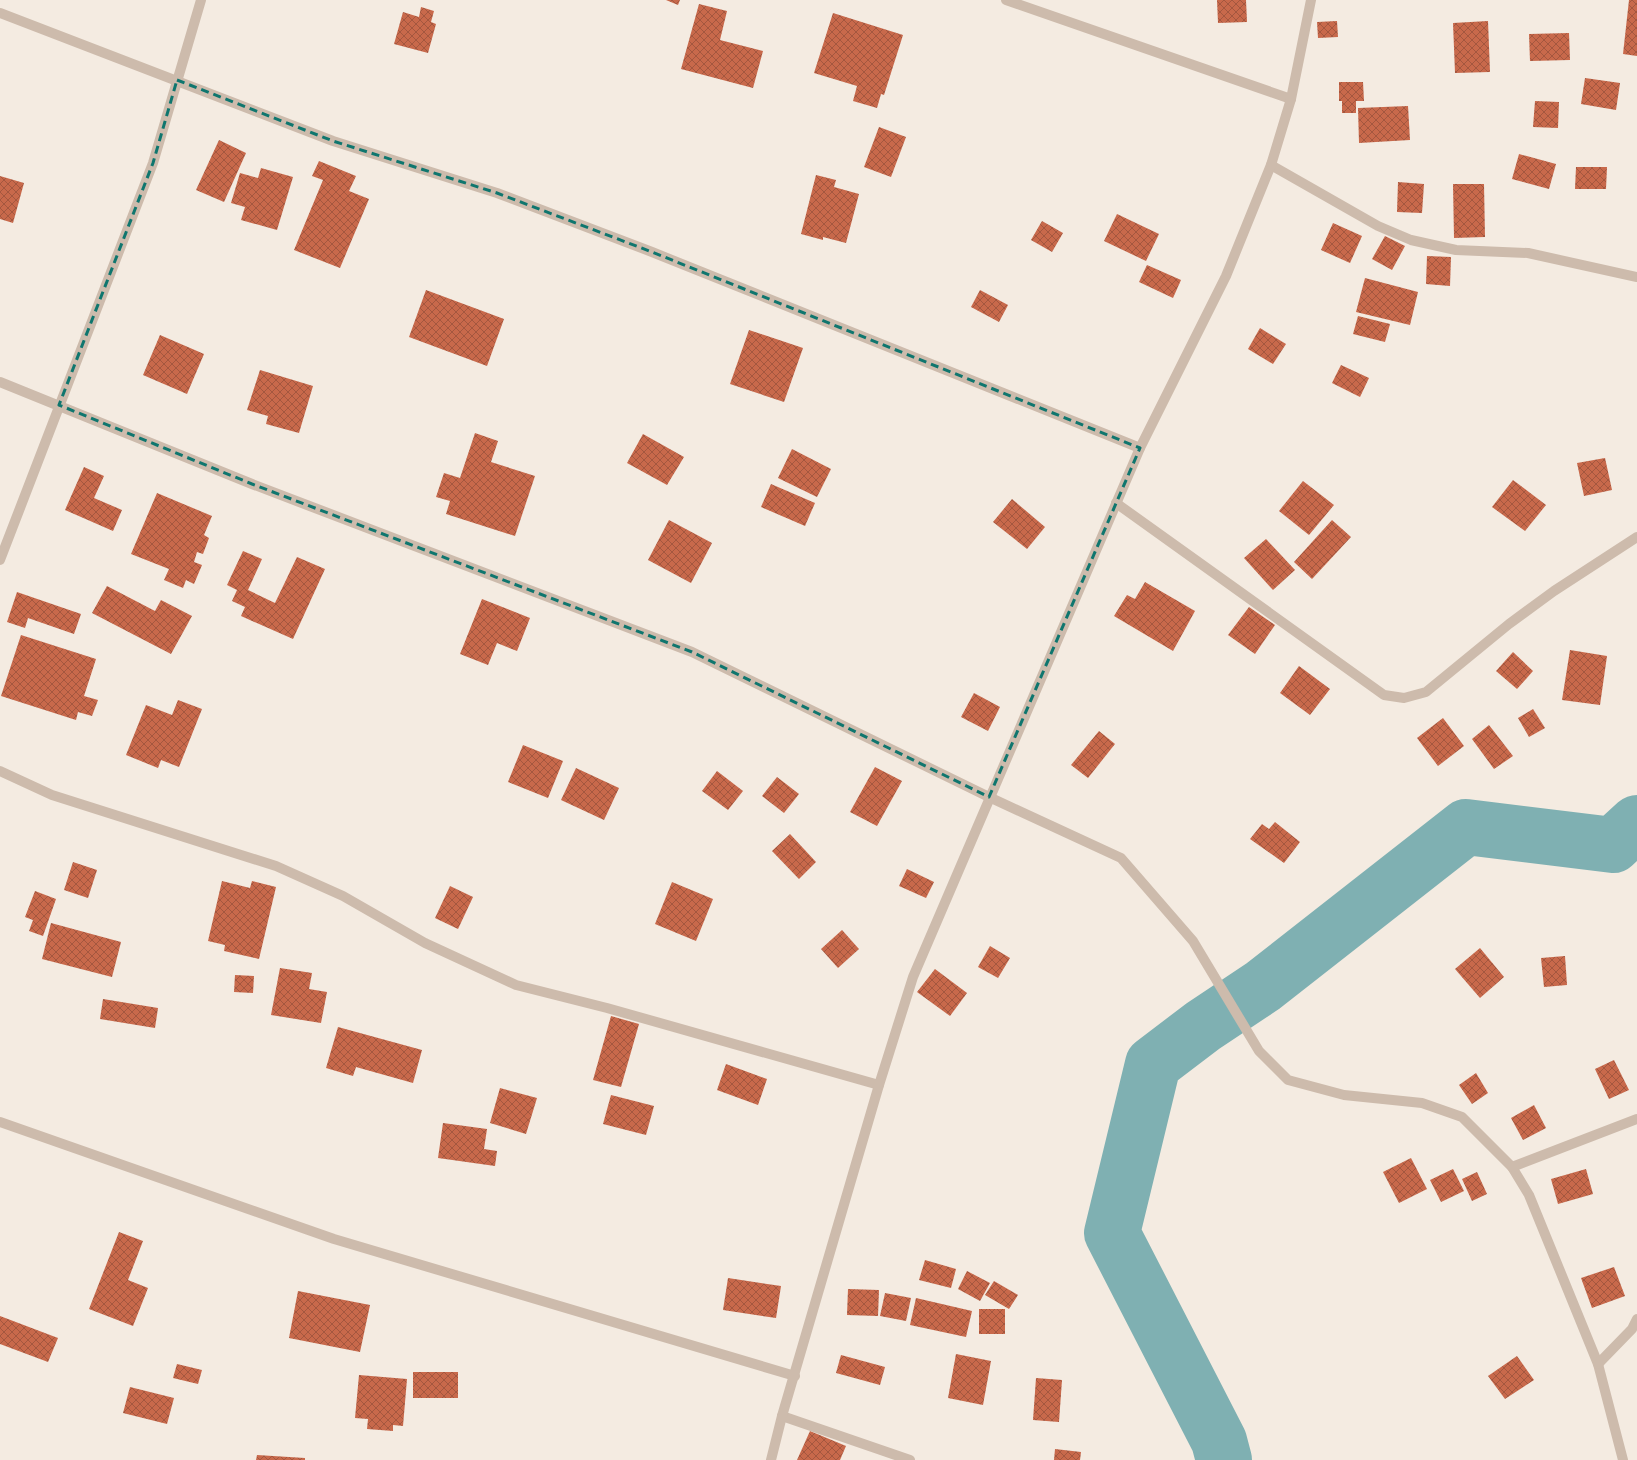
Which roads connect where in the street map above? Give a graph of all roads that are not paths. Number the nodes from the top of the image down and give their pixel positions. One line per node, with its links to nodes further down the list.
1 (201, 0): 5 (street)
2 (1006, 0): 6 (street)
3 (1311, 0): 6 (street)
4 (0, 13): 5 (street)
5 (177, 80): 10 (street); 11 (street)
6 (1291, 99): 7 (street)
7 (1271, 165): 8 (street); 11 (street)
8 (1637, 277)
9 (0, 382): 10 (street)
10 (59, 405): 14 (street); 16 (street)
11 (1140, 448): 12 (street)
12 (1116, 503): 13 (street); 16 (street)
13 (1637, 537)
14 (0, 560)
15 (0, 771): 17 (street)
16 (989, 797): 17 (street); 20 (street)
17 (879, 1085): 23 (street)
18 (1637, 1119): 20 (street)
19 (0, 1122): 23 (street)
20 (1512, 1167): 22 (street)
21 (1637, 1319): 22 (street)
22 (1598, 1364): 27 (street)
23 (795, 1376): 24 (street)
24 (782, 1416): 25 (street); 26 (street)
25 (771, 1460)
26 (910, 1460)
27 (1623, 1460)

